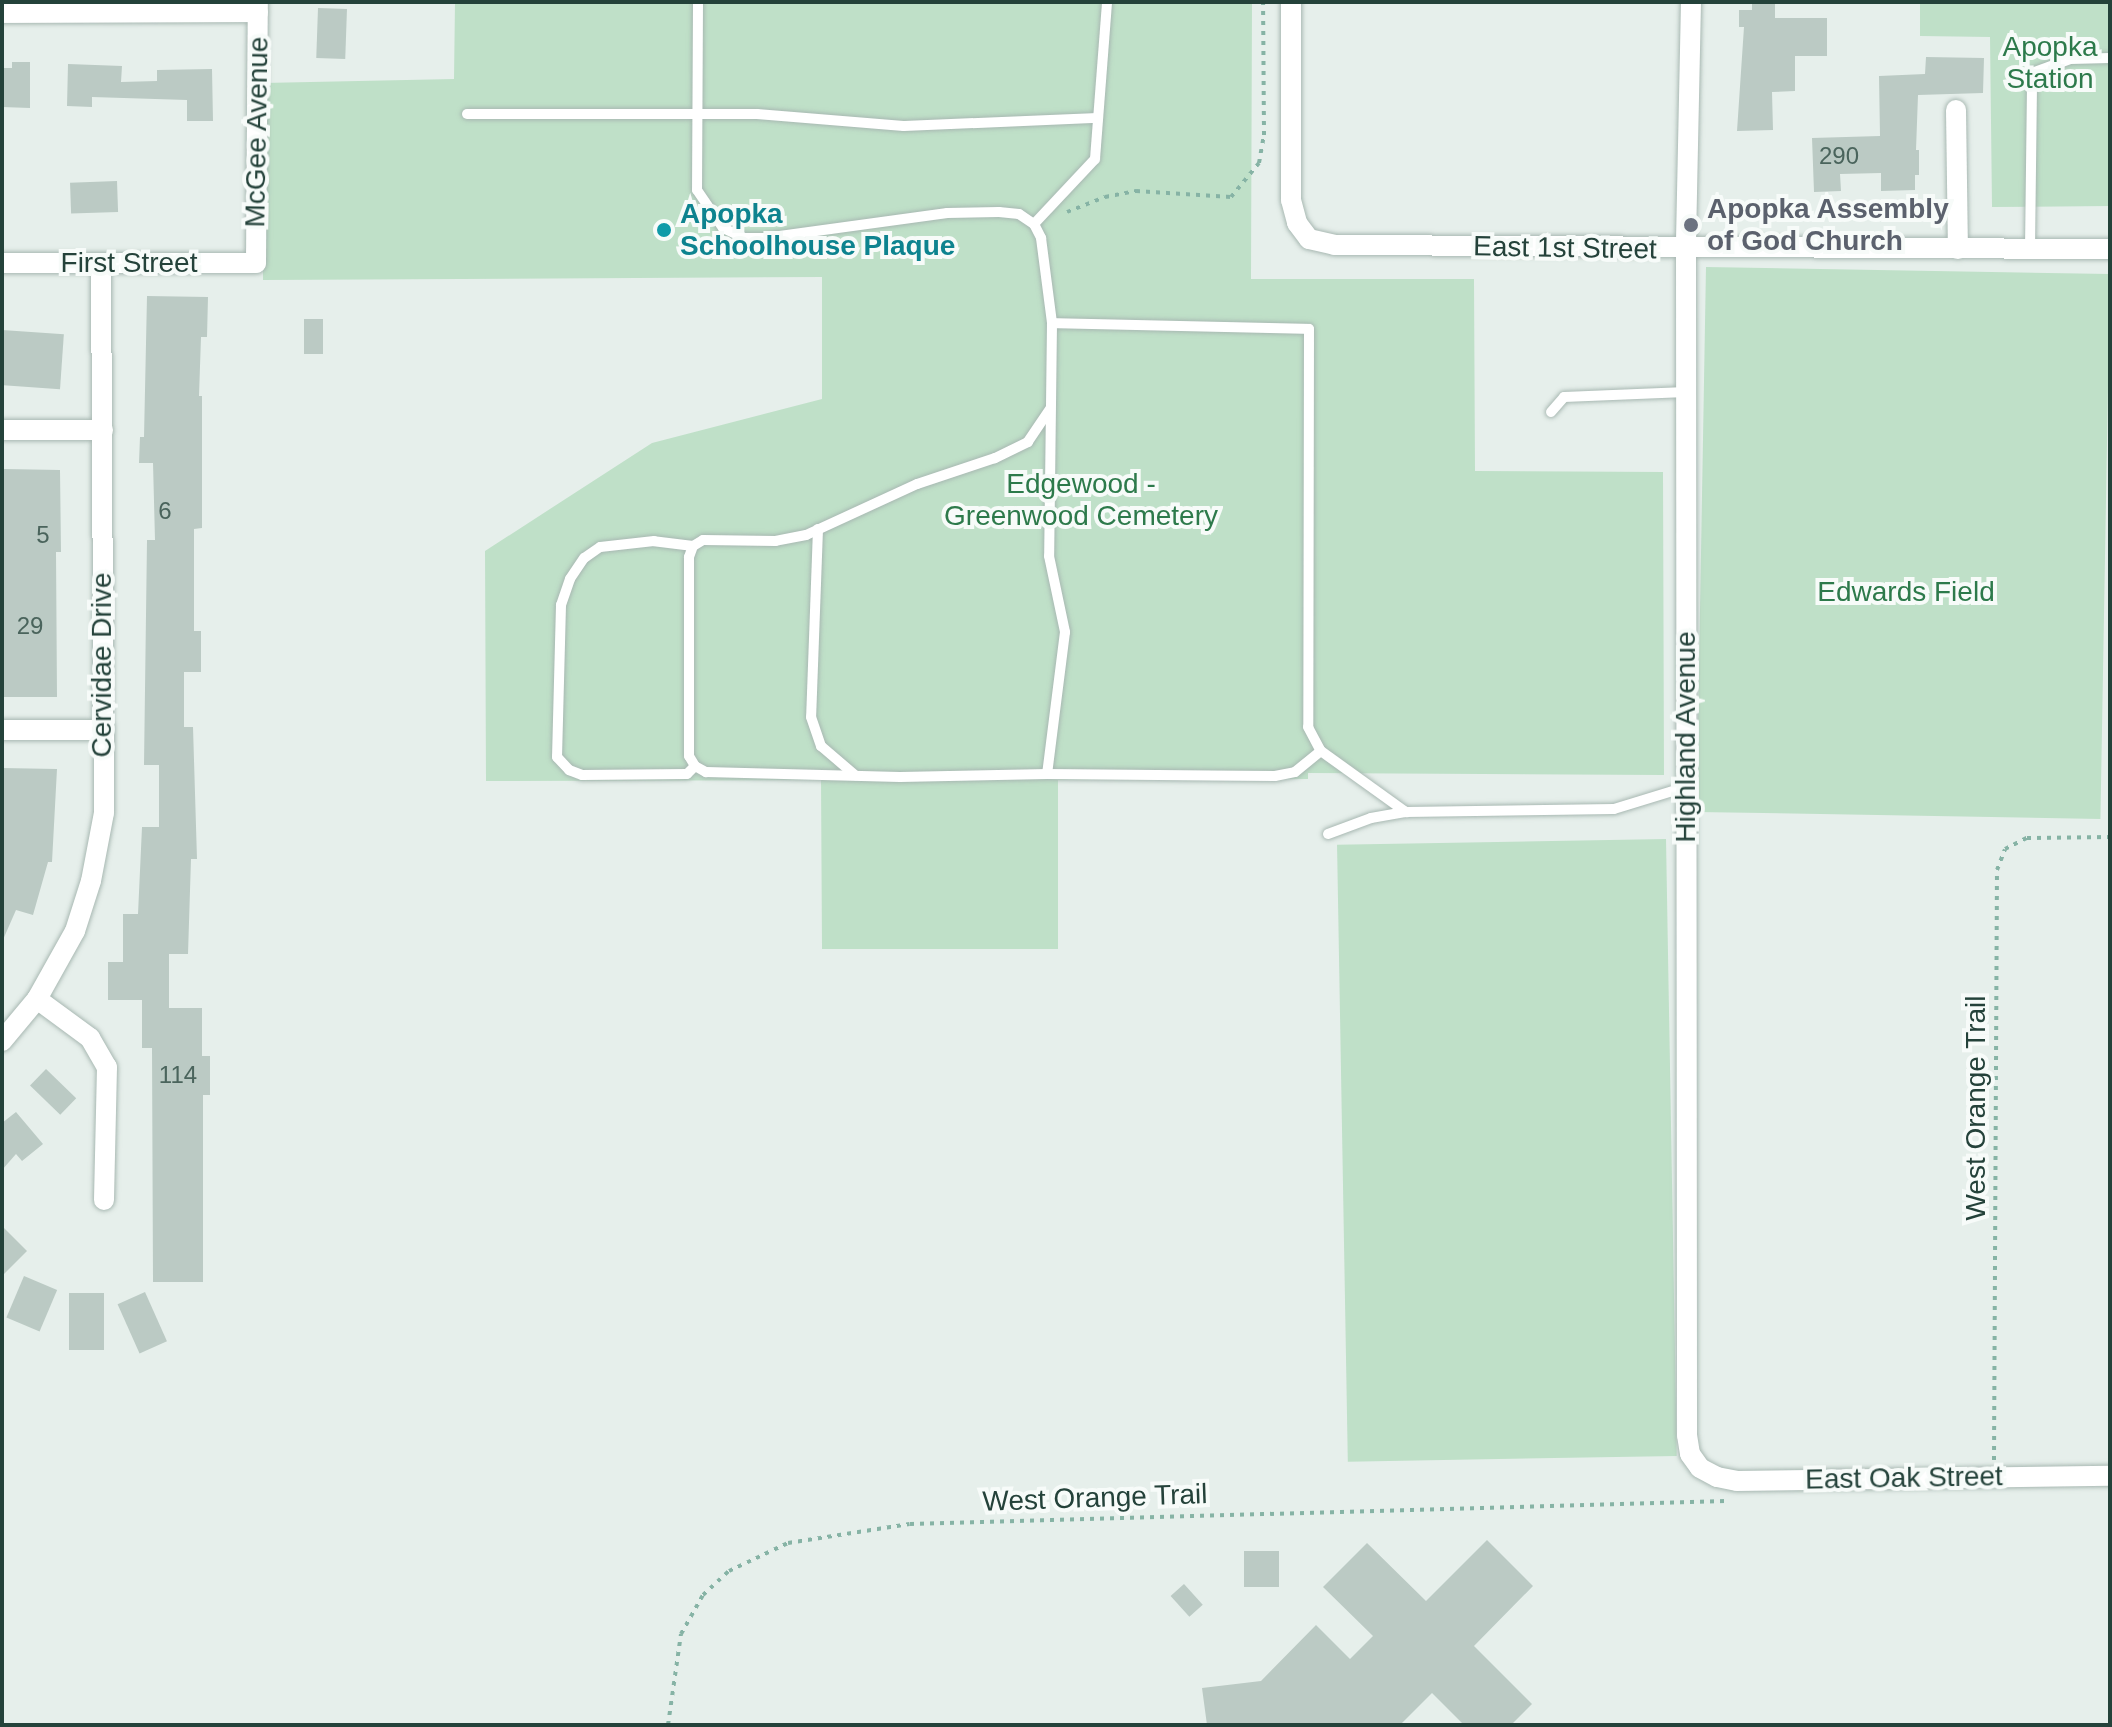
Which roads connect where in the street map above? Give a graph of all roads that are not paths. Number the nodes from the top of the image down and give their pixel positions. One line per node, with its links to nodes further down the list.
1 (698, 2): 10 (lane)
2 (1107, 2): 11 (lane)
3 (1291, 2): 13 (street, East 1st Street)
4 (1691, 2): 13 (street, Highland Avenue)
5 (258, 7): 6 (street); 19 (street, McGee Avenue)
6 (2, 13)
7 (2110, 58): 15 (lane)
8 (1956, 110): 14 (street)
9 (467, 114): 10 (lane)
10 (697, 114): 11 (lane); 12 (lane)
11 (1098, 118): 12 (lane)
12 (1034, 224): 20 (lane)
13 (1686, 249): 14 (street, East 1st Street); 21 (street, Highland Avenue)
14 (1958, 249): 15 (street, East 1st Street)
15 (2030, 249): 16 (street, East 1st Street)
16 (2110, 249)
17 (2, 263): 18 (street, First Street)
18 (101, 263): 19 (street, First Street); 25 (street, Cervidae Drive)
19 (256, 263)
20 (1052, 323): 22 (lane); 30 (lane)
21 (1686, 392): 23 (lane); 34 (street, Highland Avenue)
22 (1050, 409): 26 (lane); 32 (lane)
23 (1551, 412)
24 (2, 430): 25 (street)
25 (103, 430): 29 (street, Cervidae Drive)
26 (818, 529): 27 (lane); 33 (lane)
27 (693, 546): 31 (lane); 31 (lane)
28 (2, 730): 29 (street)
29 (101, 730): 37 (street, Cervidae Drive)
30 (1321, 751): 32 (lane); 35 (lane)
31 (695, 766): 33 (lane)
32 (1047, 774): 33 (lane)
33 (857, 776)
34 (1686, 787): 35 (lane); 40 (street, Highland Avenue)
35 (1406, 812): 36 (lane)
36 (1328, 834)
37 (37, 999): 38 (street, Cervidae Drive); 39 (street)
38 (2, 1041)
39 (104, 1200)
40 (1700, 1468): 41 (street, East Oak Street)
41 (2110, 1476)

